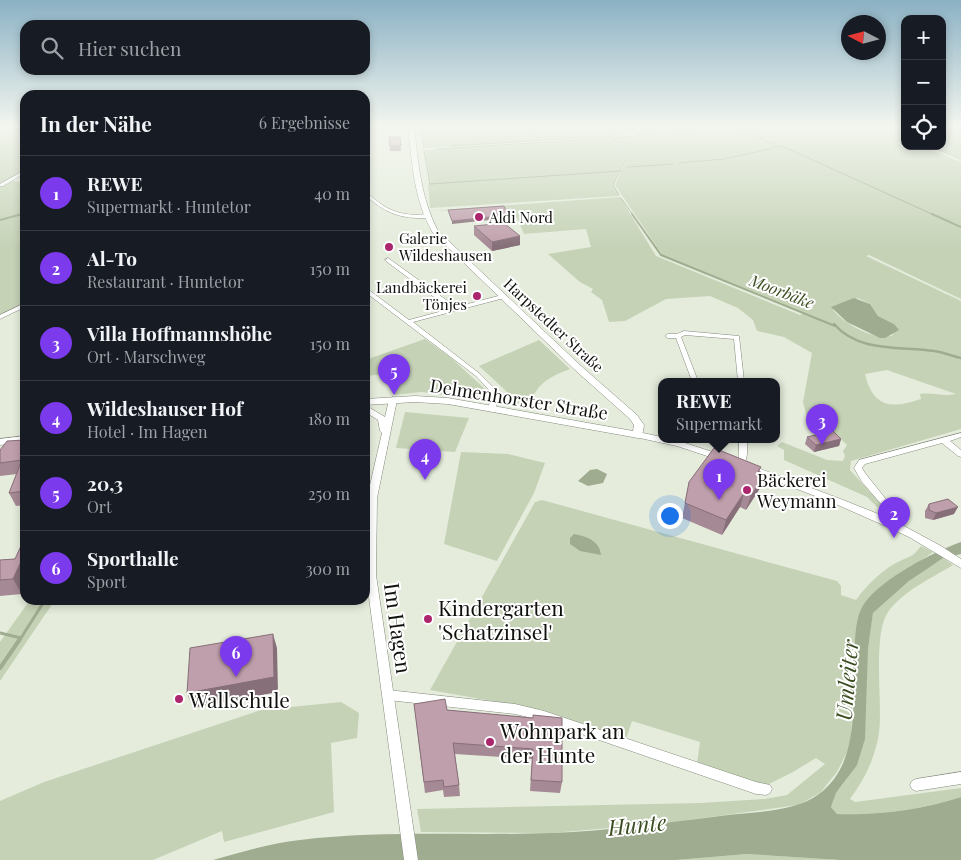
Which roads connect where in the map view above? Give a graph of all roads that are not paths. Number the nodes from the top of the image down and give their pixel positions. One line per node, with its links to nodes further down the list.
1 (417, 166): 5 (main road, Harpstedter Straße)
2 (20, 174): 3 (street)
3 (1, 185)
4 (370, 197): 5 (street)
5 (427, 216): 8 (main road, Harpstedter Straße)
6 (388, 260): 10 (street)
7 (370, 293): 12 (street)
8 (502, 297): 10 (street); 22 (main road, Harpstedter Straße)
9 (20, 307): 11 (street)
10 (454, 309): 12 (street)
11 (0, 317)
12 (407, 322): 19 (street)
13 (668, 336): 14 (street)
14 (678, 336): 15 (street); 16 (street)
15 (694, 378)
16 (741, 378)
17 (393, 400): 18 (main road, Delmenhorster Straße); 19 (main road, Delmenhorster Straße); 21 (street, Im Hagen)
18 (370, 402)
19 (493, 408): 22 (main road, Delmenhorster Straße)
20 (370, 411): 21 (street)
21 (385, 433): 35 (street, Im Hagen)
22 (638, 435): 25 (street)
23 (961, 435): 26 (street)
24 (20, 440): 27 (main road)
25 (658, 440)
26 (944, 440): 31 (street); 33 (street)
27 (5, 441): 30 (street)
28 (670, 443): 32 (street)
29 (743, 443): 32 (street)
30 (0, 453)
31 (961, 454)
32 (740, 465): 33 (street)
33 (891, 524): 34 (street)
34 (960, 563)
35 (388, 695): 38 (street); 39 (street, Im Hagen)
36 (961, 778): 37 (street)
37 (916, 785)
38 (766, 789)
39 (411, 860)

